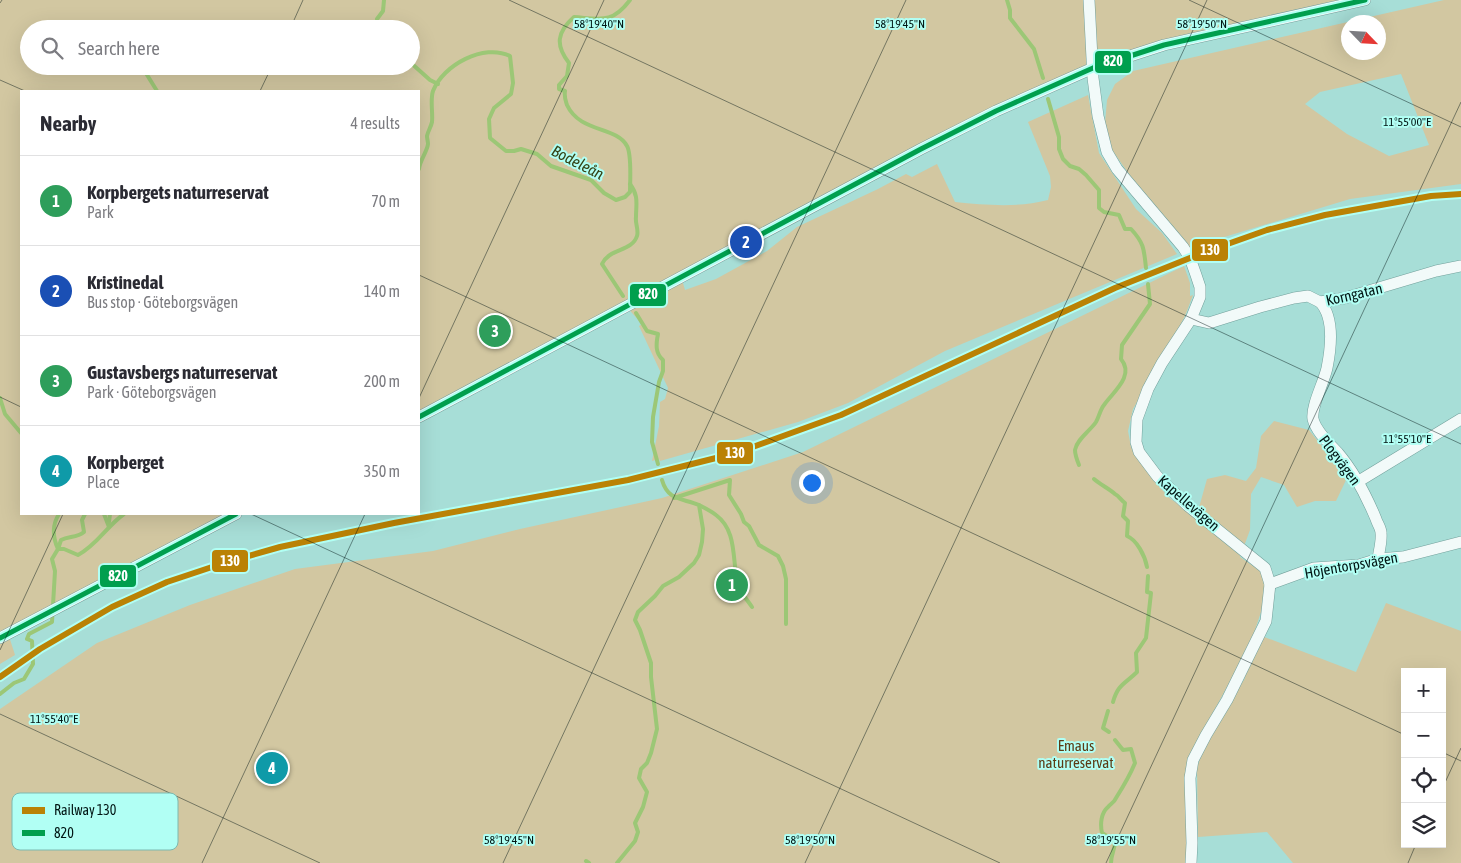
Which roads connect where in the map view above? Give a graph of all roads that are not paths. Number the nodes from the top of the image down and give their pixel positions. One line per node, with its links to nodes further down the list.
1 (1089, 0): 3 (street, Kapellevägen)
2 (1365, 0): 3 (street)
3 (1093, 68): 6 (street, Kapellevägen); 7 (street)
4 (1461, 266): 5 (street, Korngatan)
5 (1320, 302): 6 (street, Korngatan); 9 (street, Plogvägen)
6 (1190, 319): 13 (street, Kapellevägen)
7 (420, 416)
8 (1461, 419): 9 (street)
9 (1359, 481): 12 (street, Plogvägen)
10 (234, 515): 14 (street)
11 (1461, 542): 12 (street, Höjentorpsvägen)
12 (1378, 559): 13 (street, Höjentorpsvägen)
13 (1270, 584): 15 (street)
14 (0, 638)
15 (1191, 863)

